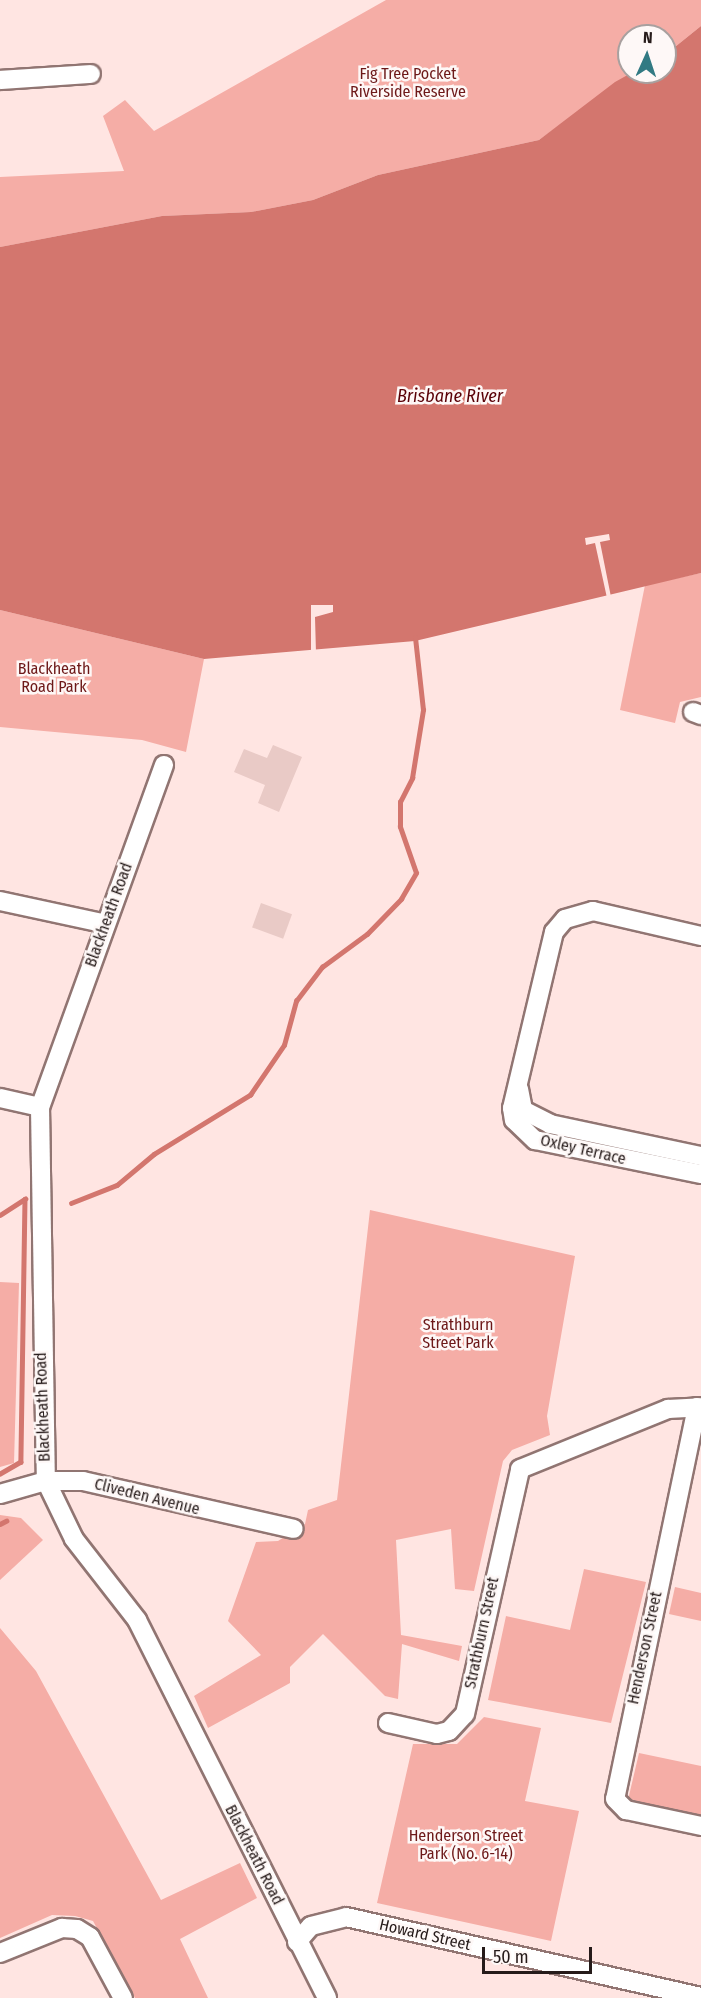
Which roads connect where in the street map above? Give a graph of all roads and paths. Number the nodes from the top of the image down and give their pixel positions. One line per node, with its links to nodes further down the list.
1 (91, 74): 2 (street)
2 (0, 81)
3 (164, 765): 5 (street, Blackheath Road)
4 (0, 900): 5 (street)
5 (106, 924): 8 (street, Blackheath Road)
6 (701, 936): 10 (street, Oxley Terrace)
7 (0, 1098): 8 (street)
8 (40, 1107): 13 (street, Blackheath Road)
9 (701, 1156): 10 (street, Oxley Terrace)
10 (659, 1159): 11 (street, Oxley Terrace)
11 (701, 1174)
12 (699, 1407): 16 (street, Strathburn Street); 17 (street, Henderson Street)
13 (46, 1481): 14 (street, Cliveden Avenue); 15 (street, Cliveden Avenue); 18 (street, Blackheath Road)
14 (0, 1494)
15 (294, 1529)
16 (388, 1723)
17 (701, 1827)
18 (297, 1942): 20 (street, Howard Street); 22 (street, Blackheath Road)
19 (0, 1953): 21 (street)
20 (701, 1997)
21 (123, 1998)
22 (327, 1998)

